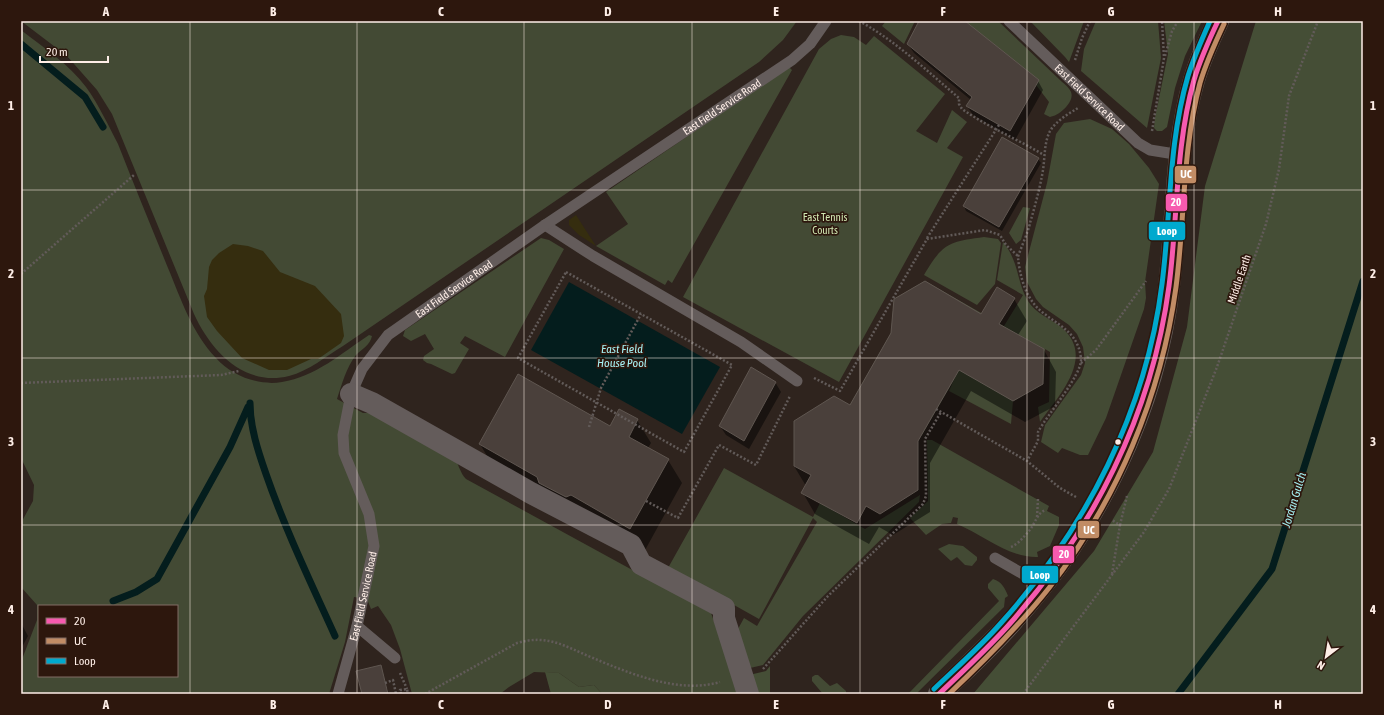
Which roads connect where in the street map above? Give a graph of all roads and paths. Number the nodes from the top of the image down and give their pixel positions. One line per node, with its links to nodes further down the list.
1 (826, 21): 18 (lane, East Field Service Road)
2 (859, 21): 13 (path)
3 (1009, 21): 10 (lane, East Field Service Road)
4 (1090, 21): 10 (path)
5 (1162, 21): 9 (path)
6 (1178, 21): 9 (path)
7 (1218, 21): 16 (main road)
8 (1318, 21): 41 (path, Middle Earth)
9 (1164, 58): 14 (path)
10 (1071, 80): 11 (lane, East Field Service Road)
11 (1092, 100): 15 (path); 16 (lane, East Field Service Road)
12 (999, 125): 13 (path)
13 (996, 130): 15 (path); 19 (path)
14 (1152, 132)
15 (1044, 155): 20 (path)
16 (1181, 155): 42 (main road)
17 (134, 175): 21 (path)
18 (545, 225): 26 (lane); 28 (lane, East Field Service Road)
19 (927, 239): 20 (path); 26 (path)
20 (1018, 256): 24 (path)
21 (21, 274)
22 (1148, 279): 24 (path)
23 (641, 314): 29 (path); 29 (path); 29 (path)
24 (1080, 363): 33 (path)
25 (239, 371): 27 (path)
26 (797, 381): 36 (path)
27 (21, 383)
28 (351, 394): 43 (lane, East Field Service Road); 53 (street)
29 (597, 404): 32 (path)
30 (936, 409): 31 (path)
31 (941, 412): 33 (path); 45 (path)
32 (589, 427)
33 (1026, 461): 34 (path)
34 (1079, 498)
35 (1038, 500): 39 (path)
36 (646, 501)
37 (1046, 510): 39 (path)
38 (1110, 518): 41 (path)
39 (1036, 520): 40 (path)
40 (995, 558): 42 (lane)
41 (1111, 576): 55 (path, Middle Earth)
42 (1041, 587): 54 (main road)
43 (357, 626): 44 (lane); 48 (lane, East Field Service Road)
44 (395, 658)
45 (765, 668)
46 (726, 680): 52 (path)
47 (385, 683): 49 (path)
48 (338, 694)
49 (396, 694)
50 (401, 694): 51 (path)
51 (408, 694)
52 (425, 694)
53 (748, 694)
54 (939, 694)
55 (1023, 694)

